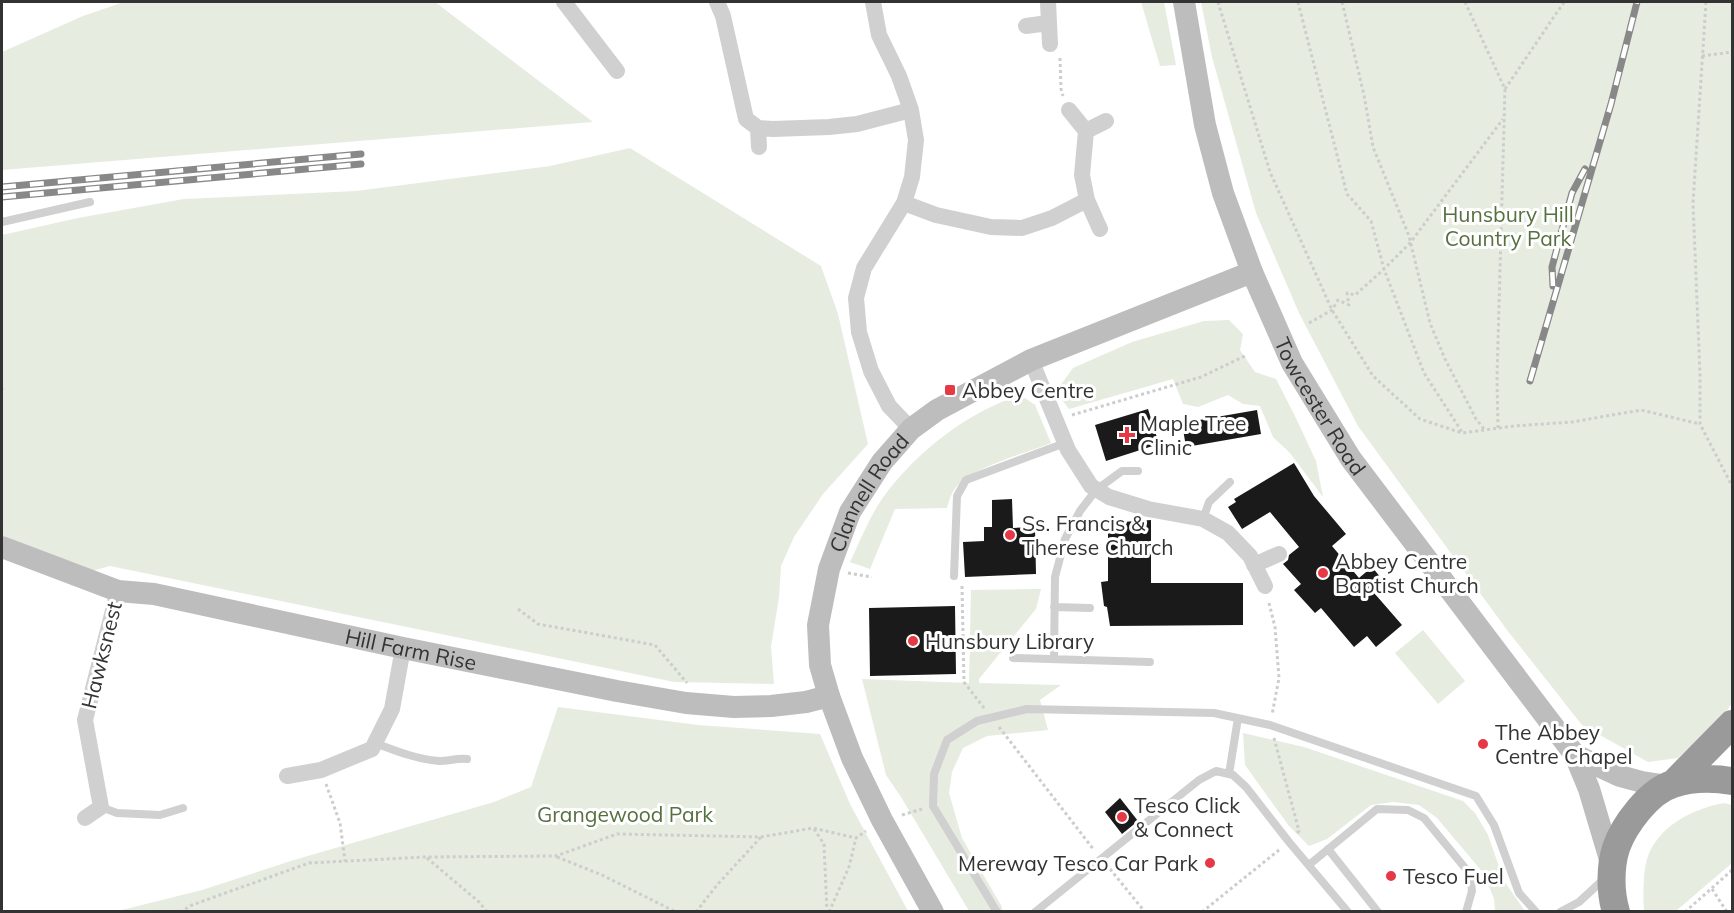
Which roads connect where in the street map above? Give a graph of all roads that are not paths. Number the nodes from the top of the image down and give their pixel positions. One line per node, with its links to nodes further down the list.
1 (564, 2): 9 (street)
2 (717, 2): 13 (street)
3 (873, 2): 10 (street)
4 (1048, 2): 6 (street)
5 (1184, 2): 21 (street, Towcester Road)
6 (1048, 23): 7 (street); 8 (street)
7 (1026, 26)
8 (1050, 44)
9 (618, 71)
10 (911, 110): 13 (street); 18 (street)
11 (1069, 110): 14 (street)
12 (1106, 121): 14 (street)
13 (758, 128): 15 (street)
14 (1086, 131): 16 (street)
15 (759, 147)
16 (1088, 200): 18 (street); 20 (street)
17 (90, 202): 19 (lane)
18 (904, 202): 23 (street)
19 (2, 222)
20 (1100, 229)
21 (1252, 272): 22 (street, Clannell Road); 45 (street, Towcester Road)
22 (1031, 360): 23 (street, Clannell Road); 24 (street)
23 (911, 429): 41 (street, Clannell Road)
24 (1065, 443): 27 (street); 32 (lane)
25 (1138, 471): 27 (lane)
26 (1230, 482): 28 (lane)
27 (1096, 490): 28 (street); 35 (lane)
28 (1203, 519): 31 (street)
29 (2, 547): 34 (street, Hill Farm Rise)
30 (1279, 554): 31 (street)
31 (1254, 565): 33 (street)
32 (954, 576)
33 (1265, 586)
34 (118, 591): 37 (street, Hill Farm Rise); 51 (street, Hawksnest)
35 (1054, 607): 36 (lane); 39 (lane)
36 (1090, 608)
37 (403, 648): 41 (street, Hill Farm Rise); 44 (street)
38 (1013, 657): 39 (lane)
39 (1054, 659): 40 (lane)
40 (1150, 662)
41 (829, 696): 57 (street, Clannell Road)
42 (1238, 718): 47 (lane); 58 (lane); 63 (lane)
43 (1732, 724): 50 (highway)
44 (375, 743): 46 (lane); 48 (street)
45 (1575, 755): 50 (street, Towcester Road); 56 (street, Towcester Road)
46 (467, 759)
47 (1228, 774): 55 (lane); 59 (lane)
48 (287, 776)
49 (1732, 781): 50 (highway)
50 (1671, 784): 56 (highway)
51 (100, 807): 52 (lane); 53 (street)
52 (183, 808)
53 (85, 818)
54 (1328, 849): 55 (lane); 61 (lane); 62 (lane)
55 (1310, 864): 60 (lane)
56 (1612, 868): 64 (lane); 65 (highway)
57 (933, 912)
58 (998, 912)
59 (1035, 912)
60 (1348, 912)
61 (1378, 912)
62 (1466, 912)
63 (1536, 912)
64 (1560, 912)
65 (1616, 912)

